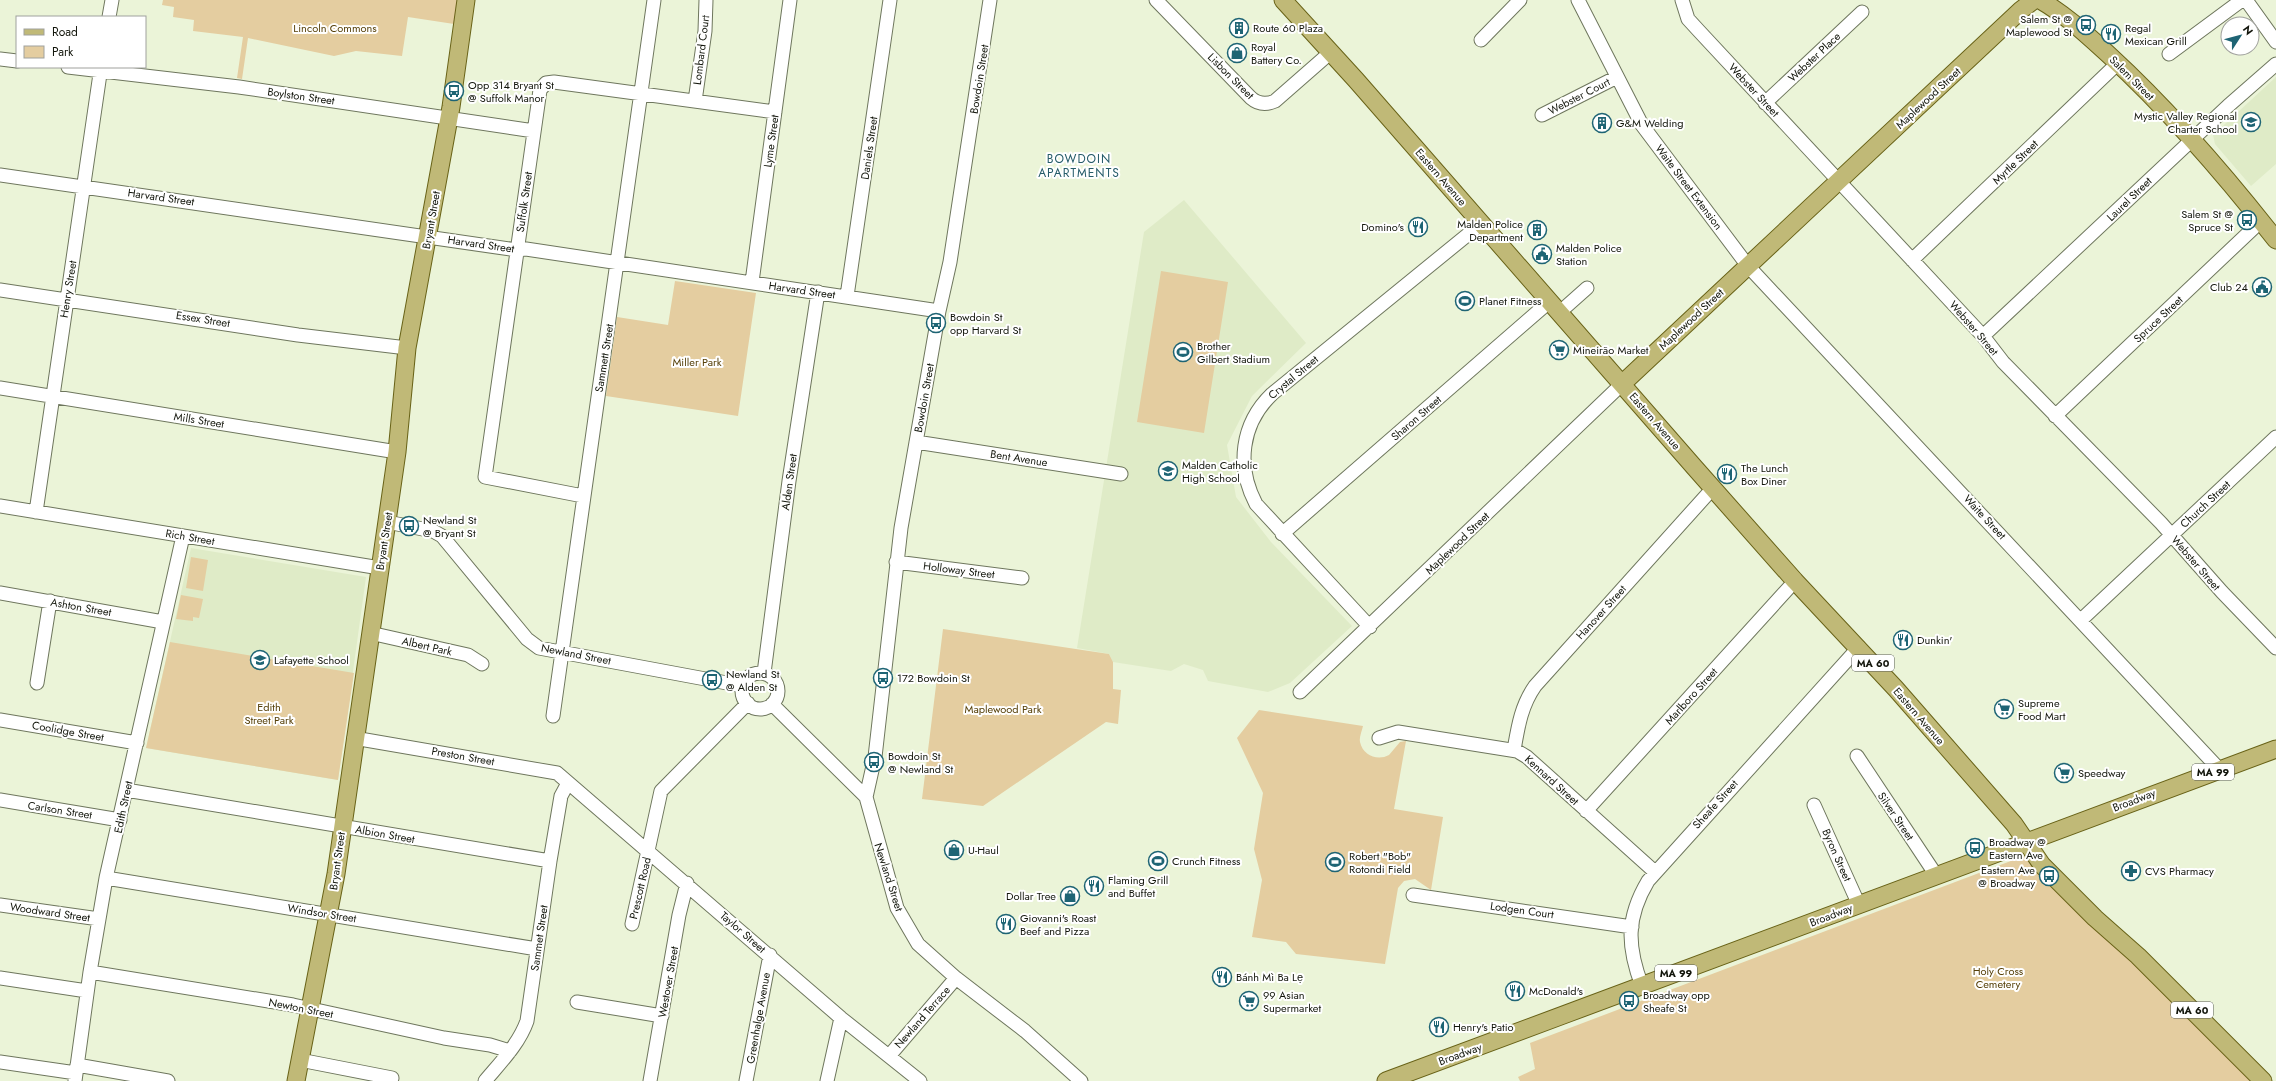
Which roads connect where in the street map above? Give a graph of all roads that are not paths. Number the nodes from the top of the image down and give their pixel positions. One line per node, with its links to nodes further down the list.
1 (112, 0): 18 (street)
2 (466, 0): 35 (main road, Bryant Street)
3 (654, 0): 30 (street, Sammett Street)
4 (706, 0): 31 (street, Lombard Court)
5 (790, 0): 33 (street, Lyme Street)
6 (890, 0): 53 (street, Daniels Street)
7 (990, 0): 56 (street, Bowdoin Street)
8 (1156, 0): 21 (street, Lisbon Street)
9 (1282, 0): 21 (main road, Eastern Avenue / MA 60)
10 (1520, 0): 19 (street)
11 (1578, 0): 29 (street, Waite Street Extension)
12 (1682, 0): 32 (street, Webster Street)
13 (2034, 0): 39 (main road, Maplewood Street)
14 (2040, 0): 25 (main road, Salem Street)
15 (2242, 0): 22 (street)
16 (2246, 0): 20 (street)
17 (1862, 12): 32 (street, Webster Place)
18 (109, 16)
19 (1481, 40)
20 (2276, 42)
21 (1331, 52): 42 (main road, Eastern Avenue / MA 60)
22 (2168, 54)
23 (0, 59): 24 (street)
24 (16, 61)
25 (2118, 63): 37 (main road, Salem Street); 46 (street, Myrtle Street)
26 (2276, 64): 37 (street, Laurel Street)
27 (84, 68): 28 (street, Boylston Street)
28 (101, 69): 35 (street, Boylston Street); 40 (street, Henry Street)
29 (1617, 77): 34 (street, Webster Court); 48 (street, Waite Street Extension)
30 (641, 93): 31 (street, Suffolk Street); 36 (street, Suffolk Street); 47 (street, Sammett Street)
31 (694, 101): 33 (street, Suffolk Street)
32 (1765, 103): 39 (street, Webster Street)
33 (775, 112): 49 (street, Lyme Street)
34 (1542, 115)
35 (448, 117): 36 (street, Boylston Street); 43 (main road, Bryant Street)
36 (534, 131): 45 (street, Suffolk Street)
37 (2192, 140): 41 (main road, Salem Street); 57 (street, Laurel Street)
38 (0, 175): 40 (street, Harvard Street)
39 (1840, 180): 46 (street, Webster Street); 48 (main road, Maplewood Street)
40 (84, 186): 43 (street, Harvard Street); 54 (street, Henry Street)
41 (2261, 221): 44 (main road, Salem Street); 62 (street, Spruce Street)
42 (1482, 223): 55 (main road, Eastern Avenue / MA 60); 72 (street, Crystal Street)
43 (428, 236): 45 (street, Harvard Street); 58 (main road, Bryant Street)
44 (2276, 240)
45 (517, 250): 47 (street, Harvard Street); 68 (street, Suffolk Street)
46 (1912, 260): 57 (street, Webster Street)
47 (618, 262): 49 (street, Harvard Street); 68 (street, Sammett Street)
48 (1748, 266): 59 (main road, Maplewood Street); 81 (street, Waite Street)
49 (752, 282): 52 (street, Harvard Street)
50 (1587, 288): 55 (street, Sharon Street)
51 (0, 290): 54 (street, Essex Street)
52 (818, 292): 53 (street, Harvard Street); 89 (street, Alden Street)
53 (847, 296): 56 (street, Harvard Street)
54 (66, 300): 58 (street, Essex Street); 61 (street, Henry Street)
55 (1555, 307): 59 (main road, Eastern Avenue / MA 60); 72 (street, Sharon Street)
56 (939, 311): 64 (street, Bowdoin Street)
57 (1983, 336): 62 (street, Webster Street)
58 (407, 348): 65 (main road, Bryant Street)
59 (1622, 384): 67 (main road, Eastern Avenue / MA 60); 83 (street, Maplewood Street)
60 (0, 388): 61 (street, Mills Street)
61 (53, 397): 65 (street, Mills Street); 70 (street, Henry Street)
62 (2055, 416): 73 (street, Webster Street)
63 (2276, 437): 73 (street, Church Street)
64 (916, 442): 66 (street, Bent Avenue); 75 (street, Bowdoin Street)
65 (397, 452): 71 (main road, Bryant Street)
66 (1121, 474)
67 (1713, 488): 78 (main road, Eastern Avenue / MA 60); 101 (street, Hanover Street)
68 (583, 496): 87 (street, Sammett Street)
69 (0, 506): 70 (street, Rich Street)
70 (36, 512): 74 (street, Rich Street)
71 (387, 522): 76 (main road, Bryant Street); 87 (street, Newland Street)
72 (1282, 534): 83 (street, Crystal Street)
73 (2172, 535): 81 (street, Church Street); 85 (street, Webster Street)
74 (183, 536): 76 (street, Rich Street); 82 (street, Edith Street)
75 (896, 562): 77 (street, Holloway Street); 106 (street, Bowdoin Street)
76 (380, 568): 84 (main road, Bryant Street)
77 (1022, 578)
78 (1795, 581): 86 (main road, Eastern Avenue / MA 60); 109 (street, Marlboro Street)
79 (0, 593): 80 (street, Ashton Street)
80 (50, 601): 82 (street, Ashton Street); 90 (street)
81 (2081, 620): 103 (street, Waite Street)
82 (163, 622): 99 (street, Edith Street)
83 (1370, 627): 92 (street, Maplewood Street)
84 (370, 633): 88 (street, Albert Park); 97 (main road, Bryant Street)
85 (2274, 644)
86 (1859, 647): 112 (main road, Eastern Avenue / MA 60); 115 (street, Sheafe Street)
87 (561, 652): 91 (street, Newland Street); 95 (street, Sammett Street)
88 (482, 664)
89 (764, 673): 91 (street); 94 (street)
90 (37, 683)
91 (743, 686): 93 (street)
92 (1300, 692)
93 (748, 703): 94 (street); 113 (street)
94 (772, 704): 106 (street)
95 (553, 716)
96 (0, 720): 99 (street, Coolidge Street)
97 (354, 738): 104 (street, Preston Street); 111 (main road, Bryant Street)
98 (1379, 738): 101 (street, Kennard Street)
99 (137, 743): 105 (street, Edith Street)
100 (2276, 749): 103 (main road, Broadway / MA 99)
101 (1514, 750): 109 (street, Kennard Street)
102 (1857, 756): 116 (street, Silver Street)
103 (2220, 770): 112 (main road, Broadway / MA 99)
104 (568, 783): 113 (street, Taylor Street); 114 (street, Sammet Street)
105 (126, 790): 110 (street, Edith Street); 111 (street, Albion Street)
106 (866, 797): 130 (street, Newland Street)
107 (0, 800): 110 (street, Carlson Street)
108 (1814, 805): 121 (street, Byron Street)
109 (1586, 811): 115 (street, Kennard Street)
110 (120, 820): 117 (street, Edith Street)
111 (342, 826): 114 (street, Albion Street); 122 (main road, Bryant Street)
112 (2027, 841): 116 (main road, Broadway / MA 99); 153 (main road, Eastern Avenue / MA 60)
113 (648, 852): 118 (street, Taylor Street); 124 (street, Prescott Road)
114 (550, 861): 126 (street, Sammet Street)
115 (1655, 872): 125 (street, Sheafe Street)
116 (1936, 876): 121 (main road, Broadway / MA 99)
117 (106, 878): 122 (street, Windsor Street); 123 (street, Edith Street)
118 (687, 883): 127 (street, Taylor Street); 135 (street, Westover Street)
119 (1413, 895): 125 (street, Lodgen Court)
120 (0, 905): 123 (street, Woodward Street)
121 (1859, 905): 131 (main road, Broadway / MA 99)
122 (329, 914): 126 (street, Windsor Street); 134 (main road, Bryant Street)
123 (99, 919): 128 (street, Edith Street)
124 (632, 924)
125 (1632, 927): 131 (street, Sheafe Street)
126 (537, 949): 137 (street, Sammet Street)
127 (770, 955): 136 (street, Taylor Street); 148 (street, Greenhalge Avenue)
128 (90, 972): 132 (street, Edith Street); 134 (street, Newton Street)
129 (0, 978): 132 (street)
130 (956, 978): 138 (street, Newland Terrace); 151 (street, Newland Street)
131 (1642, 986): 152 (main road, Broadway / MA 99)
132 (87, 991): 141 (street, Edith Street)
133 (577, 1002): 135 (street)
134 (310, 1008): 137 (street, Newton Street); 139 (main road, Bryant Street)
135 (662, 1016): 147 (street, Westover Street)
136 (841, 1018): 138 (street, Taylor Street); 149 (street)
137 (510, 1051): 146 (street, Sammet Street)
138 (889, 1056): 150 (street, Taylor Street)
139 (300, 1060): 142 (street); 145 (main road, Bryant Street)
140 (0, 1062): 141 (street)
141 (76, 1073): 143 (street)
142 (392, 1078)
143 (147, 1079): 144 (street)
144 (168, 1081)
145 (296, 1081)
146 (485, 1081)
147 (650, 1081)
148 (746, 1081)
149 (827, 1081)
150 (920, 1081)
151 (1081, 1081)
152 (1386, 1081)
153 (2263, 1081)

